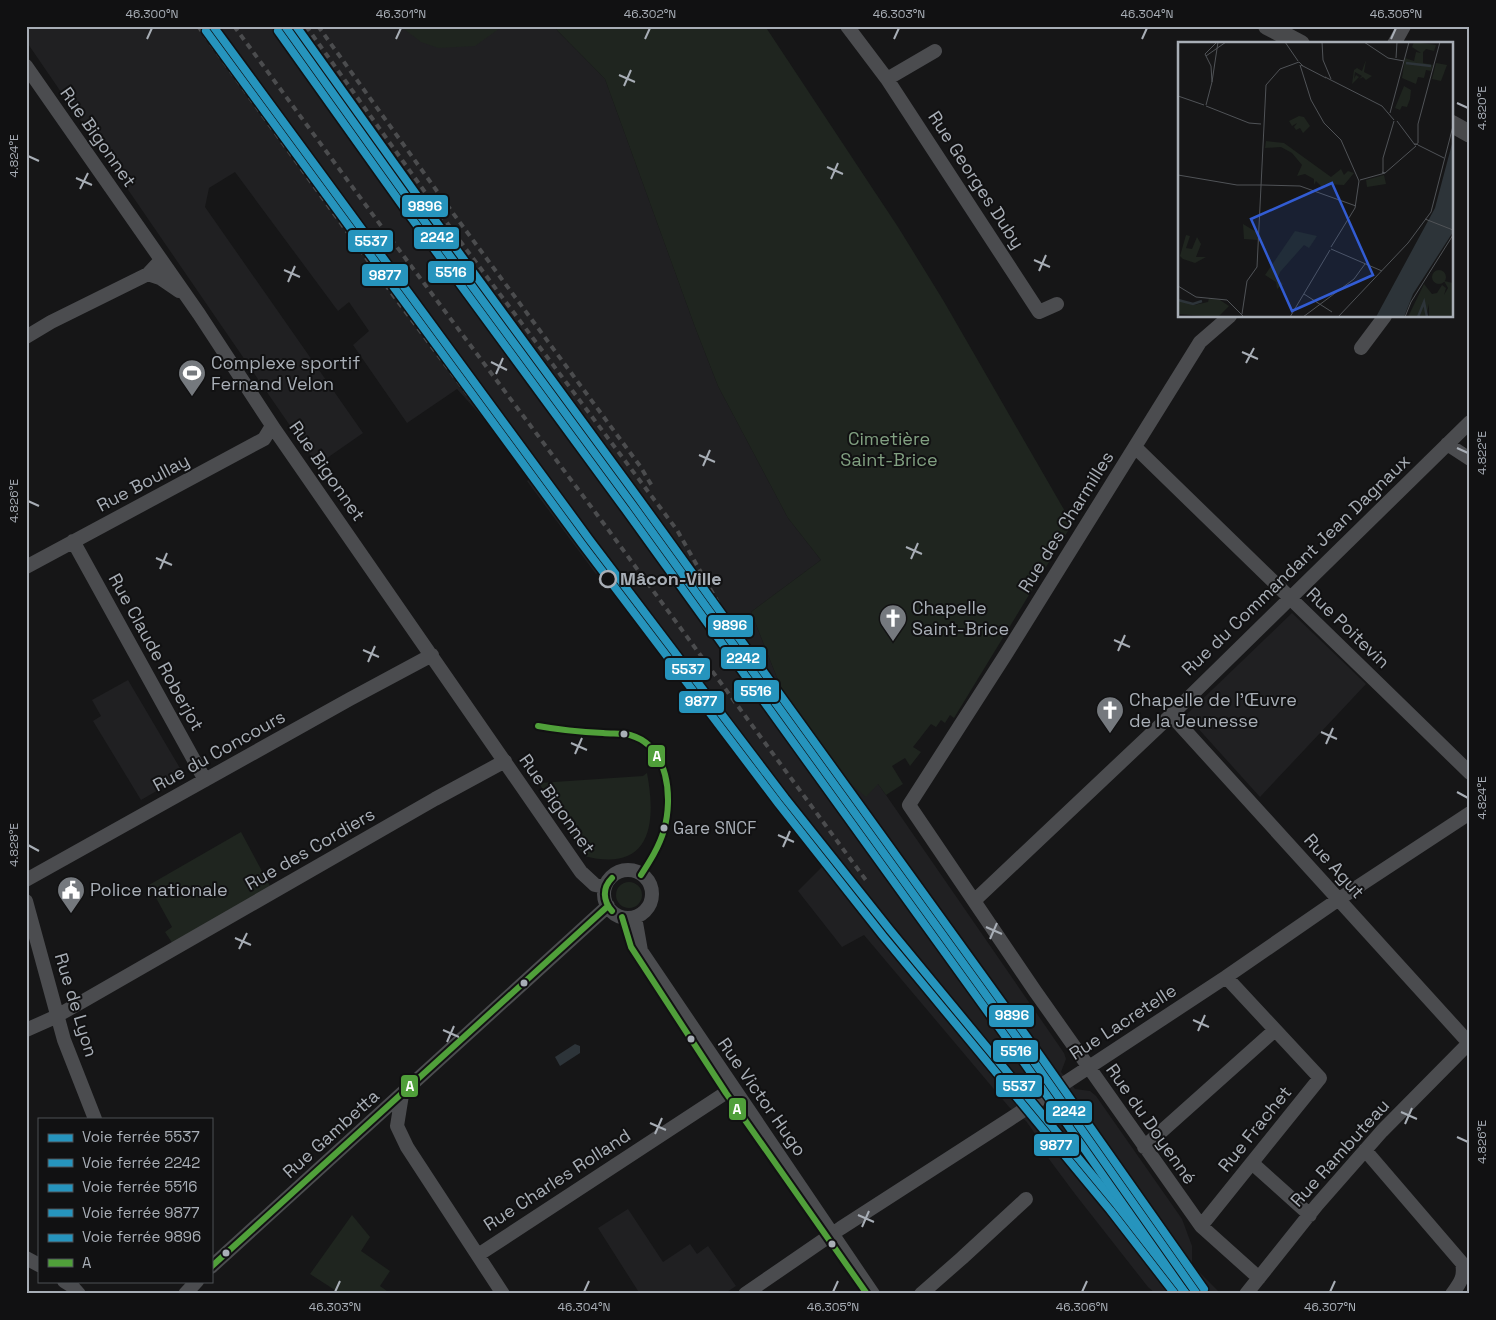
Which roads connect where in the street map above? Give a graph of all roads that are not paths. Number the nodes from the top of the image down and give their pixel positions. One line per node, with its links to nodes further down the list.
1 (847, 26): 8 (street, Rue Georges Duby)
2 (1267, 26): 4 (main road)
3 (1404, 26): 5 (street)
4 (1297, 42)
5 (1395, 42)
6 (935, 51): 8 (street)
7 (26, 66): 11 (street, Rue Bigonnet)
8 (886, 78): 13 (street, Rue Georges Duby)
9 (1454, 125): 10 (main road)
10 (1470, 134)
11 (161, 260): 12 (street); 14 (street, Rue Bigonnet)
12 (148, 274): 14 (street); 17 (street)
13 (1057, 304)
14 (200, 314): 20 (street, Rue Bigonnet)
15 (1228, 318): 22 (street, Rue des Charmilles)
16 (1384, 318): 18 (street)
17 (26, 337)
18 (1361, 348)
19 (1470, 422): 21 (street, Rue du Commandant Jean Dagnaux)
20 (272, 426): 24 (street, Rue Boullay); 27 (street, Rue Bigonnet)
21 (1447, 444): 23 (street); 26 (street, Rue du Commandant Jean Dagnaux)
22 (1135, 447): 26 (street, Rue Poitevin); 32 (street, Rue des Charmilles)
23 (1470, 459)
24 (73, 542): 25 (street, Rue Boullay); 31 (street, Rue Claude Roberjot)
25 (26, 567)
26 (1291, 598): 28 (street, Rue du Commandant Jean Dagnaux); 30 (street, Rue Poitevin)
27 (432, 655): 29 (street, Rue Bigonnet); 31 (street, Rue du Concours)
28 (1171, 715): 36 (street, Rue Agut); 38 (street, Rue du Commandant Jean Dagnaux)
29 (505, 761): 35 (street, Rue Bigonnet); 42 (street, Rue des Cordiers)
30 (1470, 773)
31 (206, 780): 34 (street, Rue du Concours)
32 (908, 805): 38 (street, Rue du Doyenné)
33 (1470, 813): 36 (street, Rue Lacretelle)
34 (26, 880)
35 (605, 887): 39 (street); 40 (street)
36 (1339, 899): 41 (street, Rue Lacretelle); 45 (street, Rue Agut)
37 (26, 901): 42 (street, Rue de Lyon)
38 (974, 901): 46 (street, Rue du Doyenné)
39 (608, 906): 40 (street); 48 (street, Rue Gambetta)
40 (635, 917): 47 (street, Rue Victor Hugo)
41 (1226, 977): 44 (street); 46 (street, Rue Lacretelle)
42 (58, 1016): 43 (street, Rue des Cordiers); 49 (street, Rue de Lyon)
43 (26, 1030)
44 (1275, 1030): 50 (street); 52 (street, Rue Frachet)
45 (1469, 1043): 51 (street, Rue Rambuteau)
46 (1088, 1068): 50 (street, Rue du Doyenné); 56 (street, Rue Lacretelle)
47 (732, 1088): 56 (street, Rue Victor Hugo); 57 (street, Rue Charles Rolland)
48 (402, 1095): 57 (street); 60 (street, Rue Gambetta)
49 (95, 1118)
50 (1144, 1147): 55 (street, Rue du Doyenné)
51 (1365, 1150): 54 (street, Rue Rambuteau); 71 (street)
52 (1252, 1163): 54 (street); 55 (street, Rue Frachet)
53 (1026, 1199): 69 (street)
54 (1310, 1214): 61 (street, Rue Rambuteau)
55 (1201, 1226): 61 (street, Rue du Doyenné)
56 (833, 1234): 67 (street, Rue Lacretelle); 68 (street, Rue Victor Hugo)
57 (478, 1254): 66 (street)
58 (26, 1258): 59 (street)
59 (38, 1264)
60 (212, 1266)
61 (1259, 1278): 70 (street, Rue Rambuteau)
62 (182, 1282): 64 (street)
63 (196, 1282): 65 (street)
64 (176, 1294)
65 (185, 1294)
66 (503, 1294)
67 (745, 1294)
68 (873, 1294)
69 (922, 1294)
70 (1246, 1294)
71 (1452, 1294)

